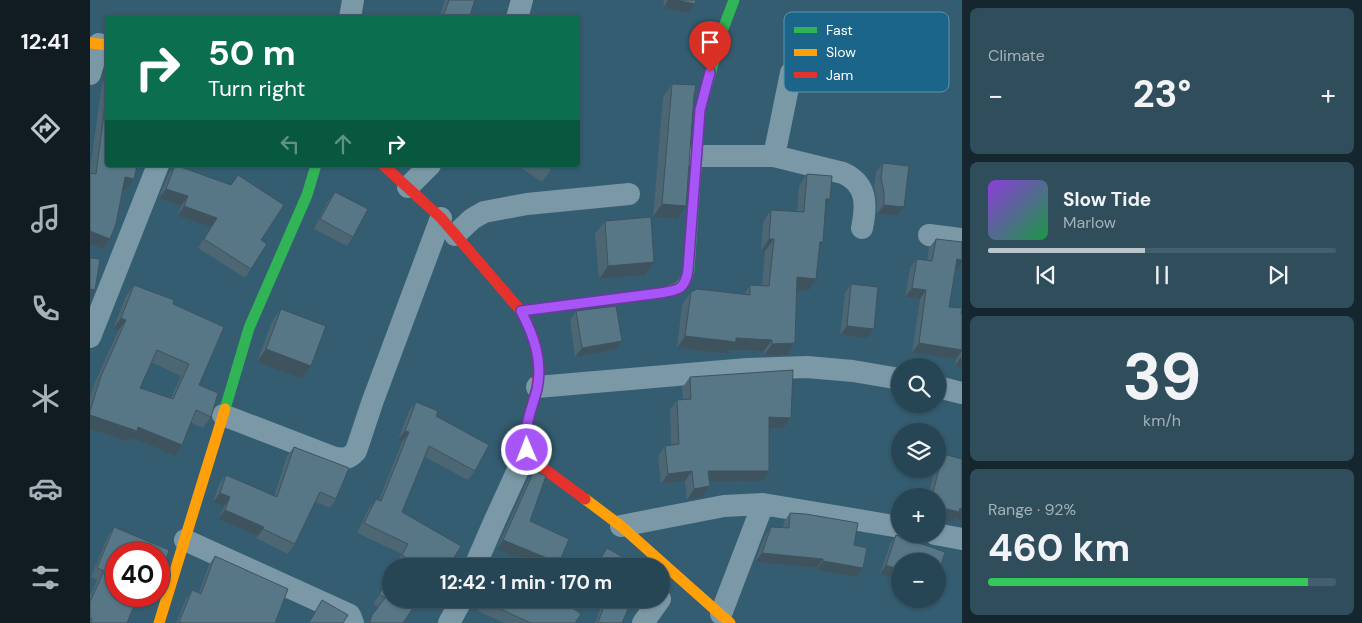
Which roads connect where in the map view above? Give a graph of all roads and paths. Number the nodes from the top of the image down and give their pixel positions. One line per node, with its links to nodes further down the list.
1 (353, 0): 4 (street)
2 (522, 0): 5 (street)
3 (734, 0): 9 (street)
4 (350, 15)
5 (517, 15)
6 (99, 44): 7 (street)
7 (90, 74)
8 (787, 92): 10 (street)
9 (696, 156): 10 (street); 22 (street)
10 (774, 156): 18 (street)
11 (157, 167): 23 (street)
12 (315, 167): 28 (street)
13 (384, 167): 15 (street)
14 (428, 167): 15 (street)
15 (408, 187): 17 (street)
16 (629, 194): 19 (street)
17 (441, 218): 19 (street); 28 (street)
18 (862, 228)
19 (456, 235): 22 (street)
20 (929, 235): 21 (street)
21 (962, 239)
22 (521, 311): 25 (street)
23 (90, 336)
24 (891, 377): 25 (street)
25 (537, 387): 29 (street)
26 (946, 389): 27 (street)
27 (962, 393)
28 (223, 415): 34 (street)
29 (527, 450): 32 (street); 36 (street)
30 (763, 504): 31 (street); 32 (street); 41 (street)
31 (891, 525)
32 (621, 526): 37 (street)
33 (946, 537): 35 (street)
34 (185, 540): 42 (street); 43 (street)
35 (962, 540)
36 (479, 558)
37 (677, 577): 38 (street); 41 (street)
38 (670, 586)
39 (457, 608): 44 (street)
40 (654, 608): 45 (street)
41 (726, 619)
42 (159, 623)
43 (352, 623)
44 (449, 623)
45 (643, 623)

